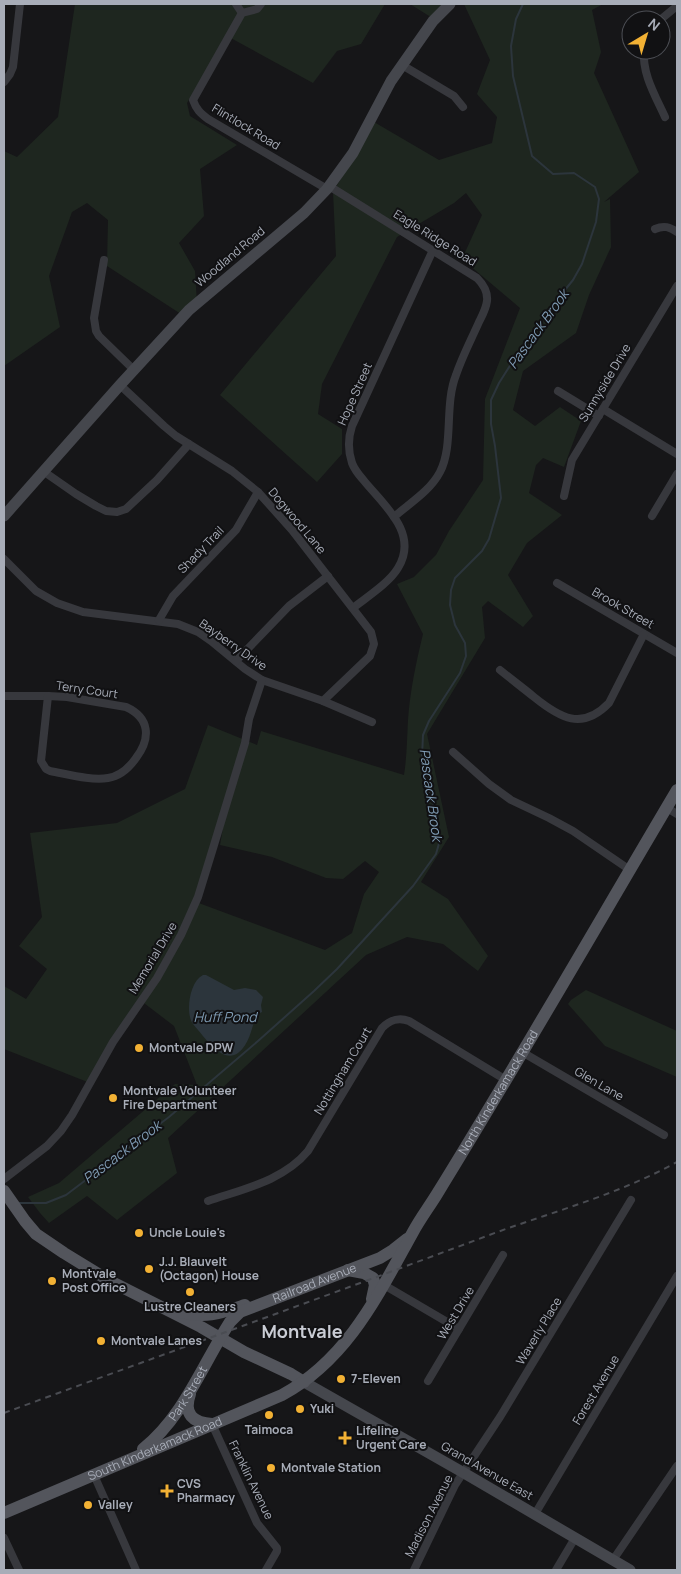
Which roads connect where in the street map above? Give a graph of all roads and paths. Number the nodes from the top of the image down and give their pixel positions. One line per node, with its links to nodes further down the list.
1 (20, 4): 8 (street)
2 (236, 4): 5 (street)
3 (261, 4): 5 (street)
4 (450, 4): 7 (street, Woodland Road)
5 (242, 13): 11 (street, Flintlock Road)
6 (644, 60): 10 (street)
7 (402, 65): 9 (street); 11 (street, Woodland Road)
8 (4, 82)
9 (463, 107)
10 (665, 116)
11 (328, 188): 14 (street, Eagle Ridge Road); 17 (street, Woodland Road)
12 (655, 229): 13 (street)
13 (677, 232)
14 (433, 250): 29 (street, Hope Street); 29 (street, Eagle Ridge Road)
15 (104, 260): 17 (street)
16 (677, 286): 20 (street, Sunnyside Drive)
17 (134, 370): 18 (street, Woodland Road)
18 (120, 385): 21 (street, Dogwood Lane); 23 (street, Woodland Road)
19 (558, 391): 20 (street)
20 (601, 412): 22 (street); 26 (street, Sunnyside Drive)
21 (190, 444): 23 (street); 25 (street, Dogwood Lane)
22 (677, 454)
23 (43, 471): 27 (street, Woodland Road)
24 (677, 474): 28 (street)
25 (258, 492): 31 (street, Dogwood Lane); 34 (street, Shady Trail)
26 (564, 496)
27 (4, 516)
28 (652, 516)
29 (394, 517): 33 (street, Hope Street)
30 (4, 559): 34 (street, Bayberry Drive)
31 (328, 576): 33 (street, Dogwood Lane); 37 (street)
32 (556, 583): 35 (street, Brook Street)
33 (353, 608): 42 (street, Dogwood Lane)
34 (159, 620): 37 (street, Bayberry Drive)
35 (644, 634): 36 (street, Brook Street); 38 (street)
36 (677, 653)
37 (236, 661): 39 (street, Bayberry Drive)
38 (500, 670)
39 (262, 680): 42 (street, Bayberry Drive); 51 (street, Memorial Drive)
40 (4, 696): 41 (street, Terry Court)
41 (48, 696): 41 (street, Terry Court)
42 (323, 701): 43 (street, Bayberry Drive)
43 (372, 722)
44 (453, 752): 47 (street)
45 (677, 790): 46 (main road, North Kinderkamack Road)
46 (672, 811): 47 (main road, North Kinderkamack Road)
47 (630, 870): 48 (main road, North Kinderkamack Road)
48 (522, 1052): 49 (main road, North Kinderkamack Road); 50 (street, Glen Lane)
49 (506, 1080): 54 (street, Nottingham Court); 55 (main road, North Kinderkamack Road)
50 (664, 1135)
51 (4, 1179)
52 (6, 1195): 62 (main road)
53 (631, 1200): 72 (street, Waverly Place)
54 (208, 1201)
55 (414, 1231): 57 (main road, Railroad Avenue); 60 (main road, North Kinderkamack Road)
56 (503, 1256): 64 (street, West Drive)
57 (348, 1270): 59 (main road); 61 (main road, Railroad Avenue)
58 (677, 1276): 75 (street, Forest Avenue)
59 (373, 1278): 60 (main road); 63 (main road)
60 (384, 1285): 63 (main road, North Kinderkamack Road); 64 (street)
61 (260, 1304): 62 (main road); 65 (main road, Railroad Avenue)
62 (166, 1310): 65 (main road)
63 (361, 1321): 67 (main road, North Kinderkamack Road)
64 (459, 1329): 66 (street, West Drive)
65 (220, 1339): 67 (main road); 68 (main road, Park Street)
66 (428, 1381)
67 (304, 1382): 69 (main road, South Kinderkamack Road); 72 (street, Grand Avenue East)
68 (194, 1384): 69 (main road); 70 (main road, Park Street)
69 (212, 1424): 70 (main road, South Kinderkamack Road); 81 (street, Franklin Avenue)
70 (127, 1460): 73 (main road, South Kinderkamack Road)
71 (677, 1466): 78 (street)
72 (464, 1473): 75 (street, Grand Avenue East); 82 (street, Madison Avenue)
73 (94, 1475): 74 (main road, South Kinderkamack Road); 80 (street)
74 (4, 1513)
75 (535, 1514): 77 (street, Grand Avenue East)
76 (4, 1538): 79 (street)
77 (575, 1538): 78 (street, Grand Avenue East); 83 (street)
78 (613, 1560): 84 (street, Grand Avenue East)
79 (18, 1570)
80 (136, 1570)
81 (266, 1570)
82 (414, 1570)
83 (556, 1570)
84 (630, 1570)

